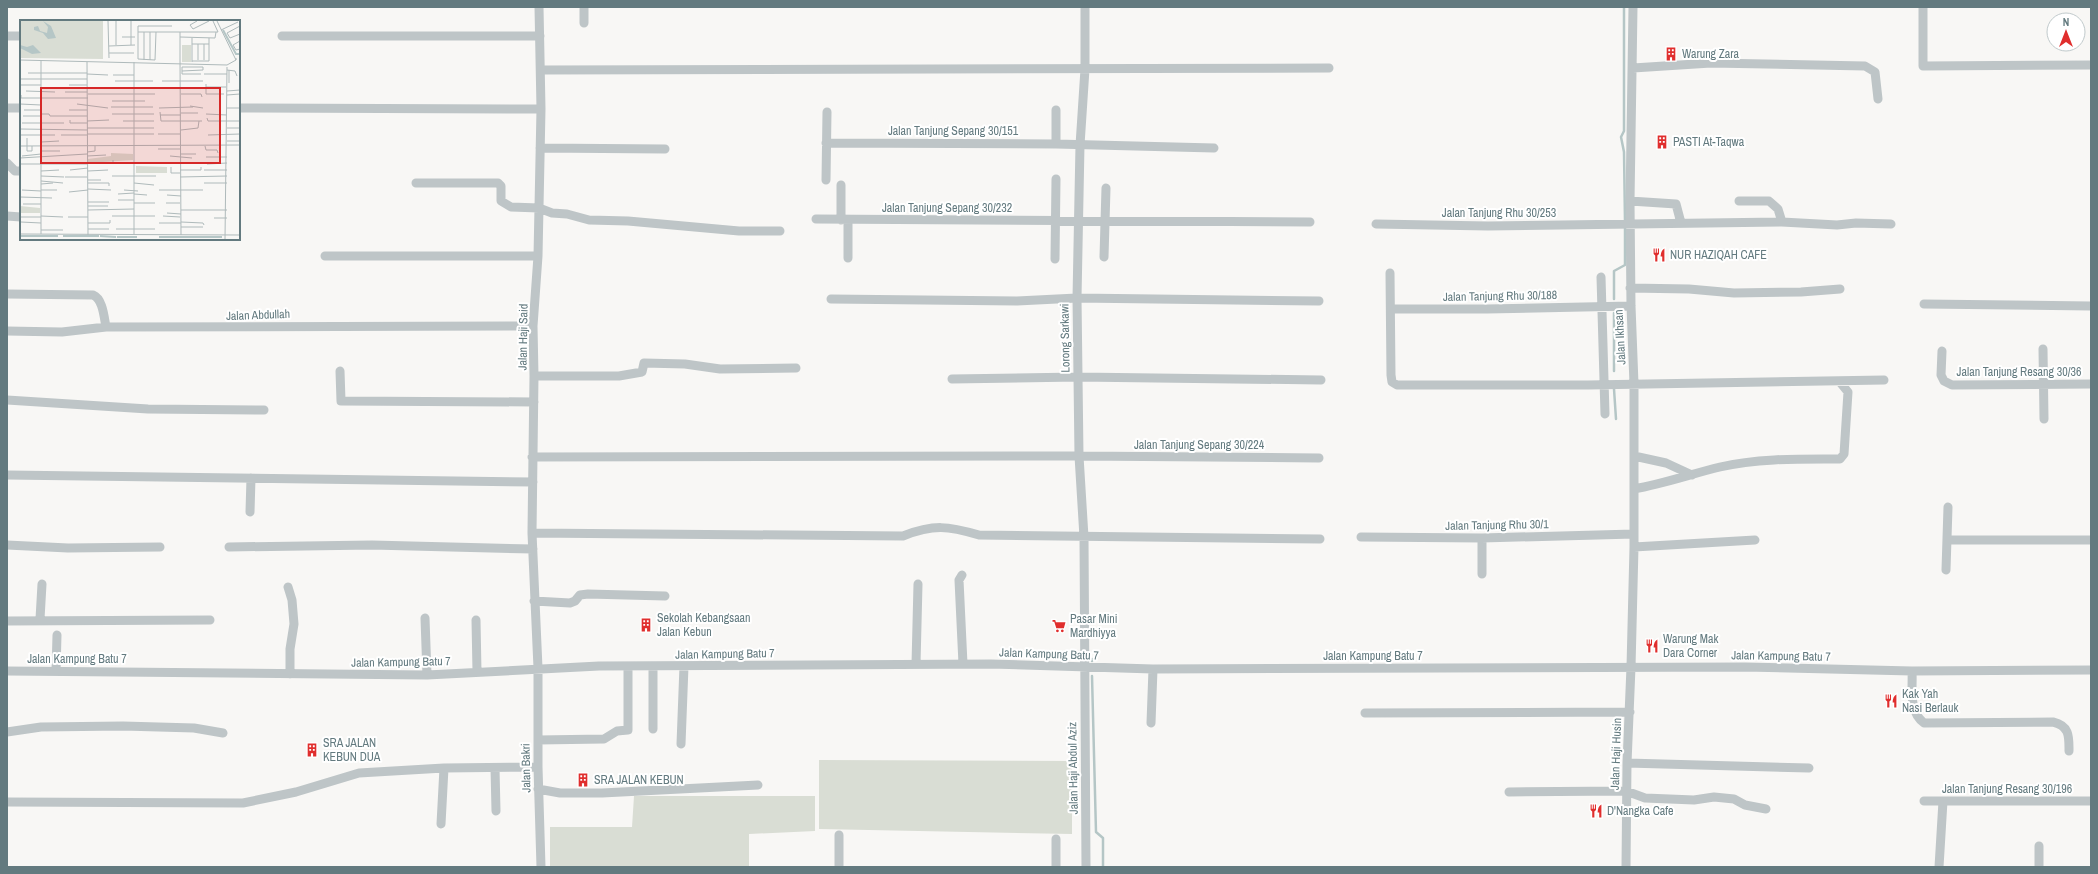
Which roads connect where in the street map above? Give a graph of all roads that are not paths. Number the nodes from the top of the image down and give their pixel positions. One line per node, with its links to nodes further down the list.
1 (539, 7): 10 (street, Jalan Haji Said)
2 (584, 7): 6 (street)
3 (1085, 7): 14 (street, Lorong Sarkawi)
4 (1633, 7): 13 (street, Jalan Ikhsan)
5 (1923, 7): 11 (street)
6 (584, 23)
7 (7, 36): 8 (street)
8 (20, 36)
9 (282, 36): 10 (street)
10 (540, 36): 15 (street, Jalan Haji Said)
11 (2091, 65)
12 (1329, 68): 14 (street)
13 (1633, 68): 16 (street); 36 (street, Jalan Ikhsan)
14 (1085, 69): 15 (street); 25 (street, Lorong Sarkawi)
15 (541, 70): 20 (street, Jalan Haji Said)
16 (1878, 99)
17 (7, 108): 18 (street)
18 (20, 108)
19 (240, 108): 20 (street)
20 (541, 109): 26 (street, Jalan Haji Said)
21 (1056, 110): 24 (street)
22 (827, 112): 23 (street)
23 (826, 143): 24 (street, Jalan Tanjung Sepang 30/151); 32 (street)
24 (1056, 144): 25 (street, Jalan Tanjung Sepang 30/151)
25 (1080, 145): 27 (street, Jalan Tanjung Sepang 30/151); 44 (street, Lorong Sarkawi)
26 (540, 148): 28 (street); 38 (street, Jalan Haji Said)
27 (1214, 148)
28 (665, 149)
29 (7, 163): 30 (street)
30 (20, 171)
31 (1056, 179): 43 (street)
32 (826, 180)
33 (416, 183): 38 (street)
34 (840, 185): 42 (street)
35 (1106, 188): 45 (street)
36 (1630, 201): 48 (street); 50 (street, Jalan Ikhsan)
37 (1739, 201): 47 (street)
38 (539, 208): 52 (street); 54 (street, Jalan Haji Said)
39 (7, 216): 40 (street)
40 (20, 217)
41 (816, 219): 42 (street, Jalan Tanjung Sepang 30/232)
42 (844, 220): 43 (street, Jalan Tanjung Sepang 30/232); 55 (street)
43 (1055, 221): 44 (street, Jalan Tanjung Sepang 30/232); 57 (street)
44 (1078, 221): 45 (street, Jalan Tanjung Sepang 30/232); 63 (street, Lorong Sarkawi)
45 (1105, 221): 46 (street, Jalan Tanjung Sepang 30/232); 56 (street)
46 (1310, 222)
47 (1782, 222): 48 (street, Jalan Tanjung Rhu 30/253); 51 (street, Jalan Tanjung Rhu 30/253)
48 (1681, 223): 50 (street, Jalan Tanjung Rhu 30/253)
49 (1376, 224): 50 (street, Jalan Tanjung Rhu 30/253)
50 (1627, 224): 60 (street, Jalan Ikhsan)
51 (1891, 224)
52 (780, 231)
53 (325, 256): 54 (street)
54 (538, 256): 71 (street, Jalan Haji Said)
55 (848, 258)
56 (1104, 258)
57 (1055, 259)
58 (1390, 273): 70 (street)
59 (1601, 277): 67 (street)
60 (1630, 288): 61 (street); 68 (street, Jalan Ikhsan)
61 (1840, 289)
62 (7, 294): 72 (street)
63 (1077, 298): 64 (street); 65 (street); 79 (street, Lorong Sarkawi)
64 (832, 299)
65 (1319, 301)
66 (1924, 304): 69 (street)
67 (1605, 306): 68 (street, Jalan Tanjung Rhu 30/188); 70 (street, Jalan Tanjung Rhu 30/188); 84 (street)
68 (1631, 306): 85 (street, Jalan Ikhsan)
69 (2091, 306)
70 (1391, 309): 84 (street)
71 (533, 326): 72 (street, Jalan Abdullah); 78 (street, Jalan Haji Said)
72 (106, 327): 73 (street, Jalan Abdullah)
73 (7, 331)
74 (2043, 350): 87 (street)
75 (1942, 351): 87 (street, Jalan Tanjung Resang 30/36)
76 (796, 368): 78 (street)
77 (340, 371): 89 (street)
78 (534, 376): 89 (street, Jalan Haji Said)
79 (1078, 377): 80 (street); 81 (street); 93 (street, Lorong Sarkawi)
80 (952, 379)
81 (1321, 380)
82 (1884, 380): 83 (street)
83 (1839, 381): 85 (street); 98 (street)
84 (1605, 384): 85 (street); 91 (street)
85 (1634, 384): 94 (street, Jalan Ikhsan)
86 (2091, 384): 87 (street, Jalan Tanjung Resang 30/36)
87 (2044, 385): 92 (street)
88 (7, 400): 90 (street)
89 (534, 402): 95 (street, Jalan Haji Said)
90 (264, 410)
91 (1605, 414)
92 (2044, 419)
93 (1079, 456): 95 (street, Jalan Tanjung Sepang 30/224); 96 (street, Jalan Tanjung Sepang 30/224); 106 (street, Lorong Sarkawi)
94 (1634, 456): 98 (street); 101 (street, Jalan Ikhsan)
95 (532, 457): 100 (street, Jalan Haji Said)
96 (1319, 458)
97 (7, 475): 99 (street)
98 (1692, 475): 101 (street)
99 (251, 478): 100 (street); 103 (street)
100 (533, 482): 104 (street, Jalan Haji Said)
101 (1634, 489): 105 (street, Jalan Ikhsan)
102 (1948, 507): 111 (street)
103 (250, 512)
104 (532, 533): 106 (street); 117 (street, Jalan Haji Said)
105 (1634, 534): 108 (street, Jalan Tanjung Rhu 30/1); 116 (street, Jalan Ikhsan)
106 (1084, 537): 109 (street); 139 (street, Lorong Sarkawi)
107 (1361, 538): 108 (street, Jalan Tanjung Rhu 30/1)
108 (1482, 538): 120 (street)
109 (1320, 539)
110 (1755, 540): 116 (street)
111 (1947, 540): 112 (street); 118 (street)
112 (2091, 540)
113 (7, 545): 114 (street)
114 (160, 547)
115 (229, 547): 117 (street)
116 (1634, 547): 137 (street, Jalan Ikhsan)
117 (533, 549): 125 (street, Jalan Haji Said)
118 (1946, 570)
119 (962, 574): 133 (street)
120 (1482, 574)
121 (42, 584): 127 (street)
122 (918, 584): 132 (street)
123 (288, 587): 146 (street)
124 (665, 596): 125 (street)
125 (534, 601): 138 (street, Jalan Haji Said)
126 (426, 618): 147 (street)
127 (40, 619): 128 (street); 130 (street)
128 (210, 620)
129 (476, 620): 145 (street)
130 (7, 621)
131 (57, 634): 143 (street)
132 (916, 664): 133 (street, Jalan Kampung Batu 7); 136 (street, Jalan Kampung Batu 7)
133 (962, 664): 139 (street, Jalan Kampung Batu 7)
134 (628, 666): 135 (street, Jalan Kampung Batu 7); 138 (street, Jalan Kampung Batu 7); 154 (street)
135 (653, 666): 136 (street, Jalan Kampung Batu 7); 151 (street)
136 (684, 666): 155 (street)
137 (1631, 667): 140 (street, Jalan Kampung Batu 7); 144 (street, Jalan Kampung Batu 7); 148 (street, Jalan Haji Husin)
138 (538, 668): 145 (street, Jalan Kampung Batu 7); 154 (street, Jalan Bakri)
139 (1084, 668): 140 (street, Jalan Kampung Batu 7); 179 (street, Jalan Haji Abdul Aziz)
140 (1153, 669): 150 (street)
141 (2091, 670): 144 (street, Jalan Kampung Batu 7)
142 (7, 671): 143 (street, Jalan Kampung Batu 7)
143 (56, 671): 146 (street, Jalan Kampung Batu 7)
144 (1912, 671): 156 (street)
145 (477, 672): 147 (street, Jalan Kampung Batu 7)
146 (290, 674): 147 (street, Jalan Kampung Batu 7)
147 (428, 675)
148 (1630, 712): 149 (street); 157 (street, Jalan Haji Husin)
149 (1365, 713)
150 (1151, 723)
151 (653, 729)
152 (7, 732): 153 (street)
153 (223, 733)
154 (538, 740): 158 (street, Jalan Bakri)
155 (681, 744)
156 (2069, 751)
157 (1627, 763): 161 (street); 165 (street, Jalan Haji Husin)
158 (538, 767): 160 (street); 163 (street, Jalan Bakri)
159 (444, 768): 160 (street); 169 (street); 172 (street)
160 (495, 768): 171 (street)
161 (1809, 768)
162 (758, 785): 163 (street)
163 (538, 789): 176 (street, Jalan Bakri)
164 (1509, 792): 165 (street)
165 (1626, 792): 170 (street); 180 (street, Jalan Haji Husin)
166 (1924, 801): 167 (street, Jalan Tanjung Resang 30/196)
167 (1943, 801): 168 (street, Jalan Tanjung Resang 30/196); 181 (street)
168 (2091, 801)
169 (7, 802)
170 (1766, 809)
171 (496, 811)
172 (441, 824)
173 (839, 835): 177 (street)
174 (1056, 839): 178 (street)
175 (2039, 846): 182 (street)
176 (541, 867)
177 (838, 867)
178 (1056, 867)
179 (1086, 867)
180 (1626, 867)
181 (1939, 867)
182 (2039, 867)

